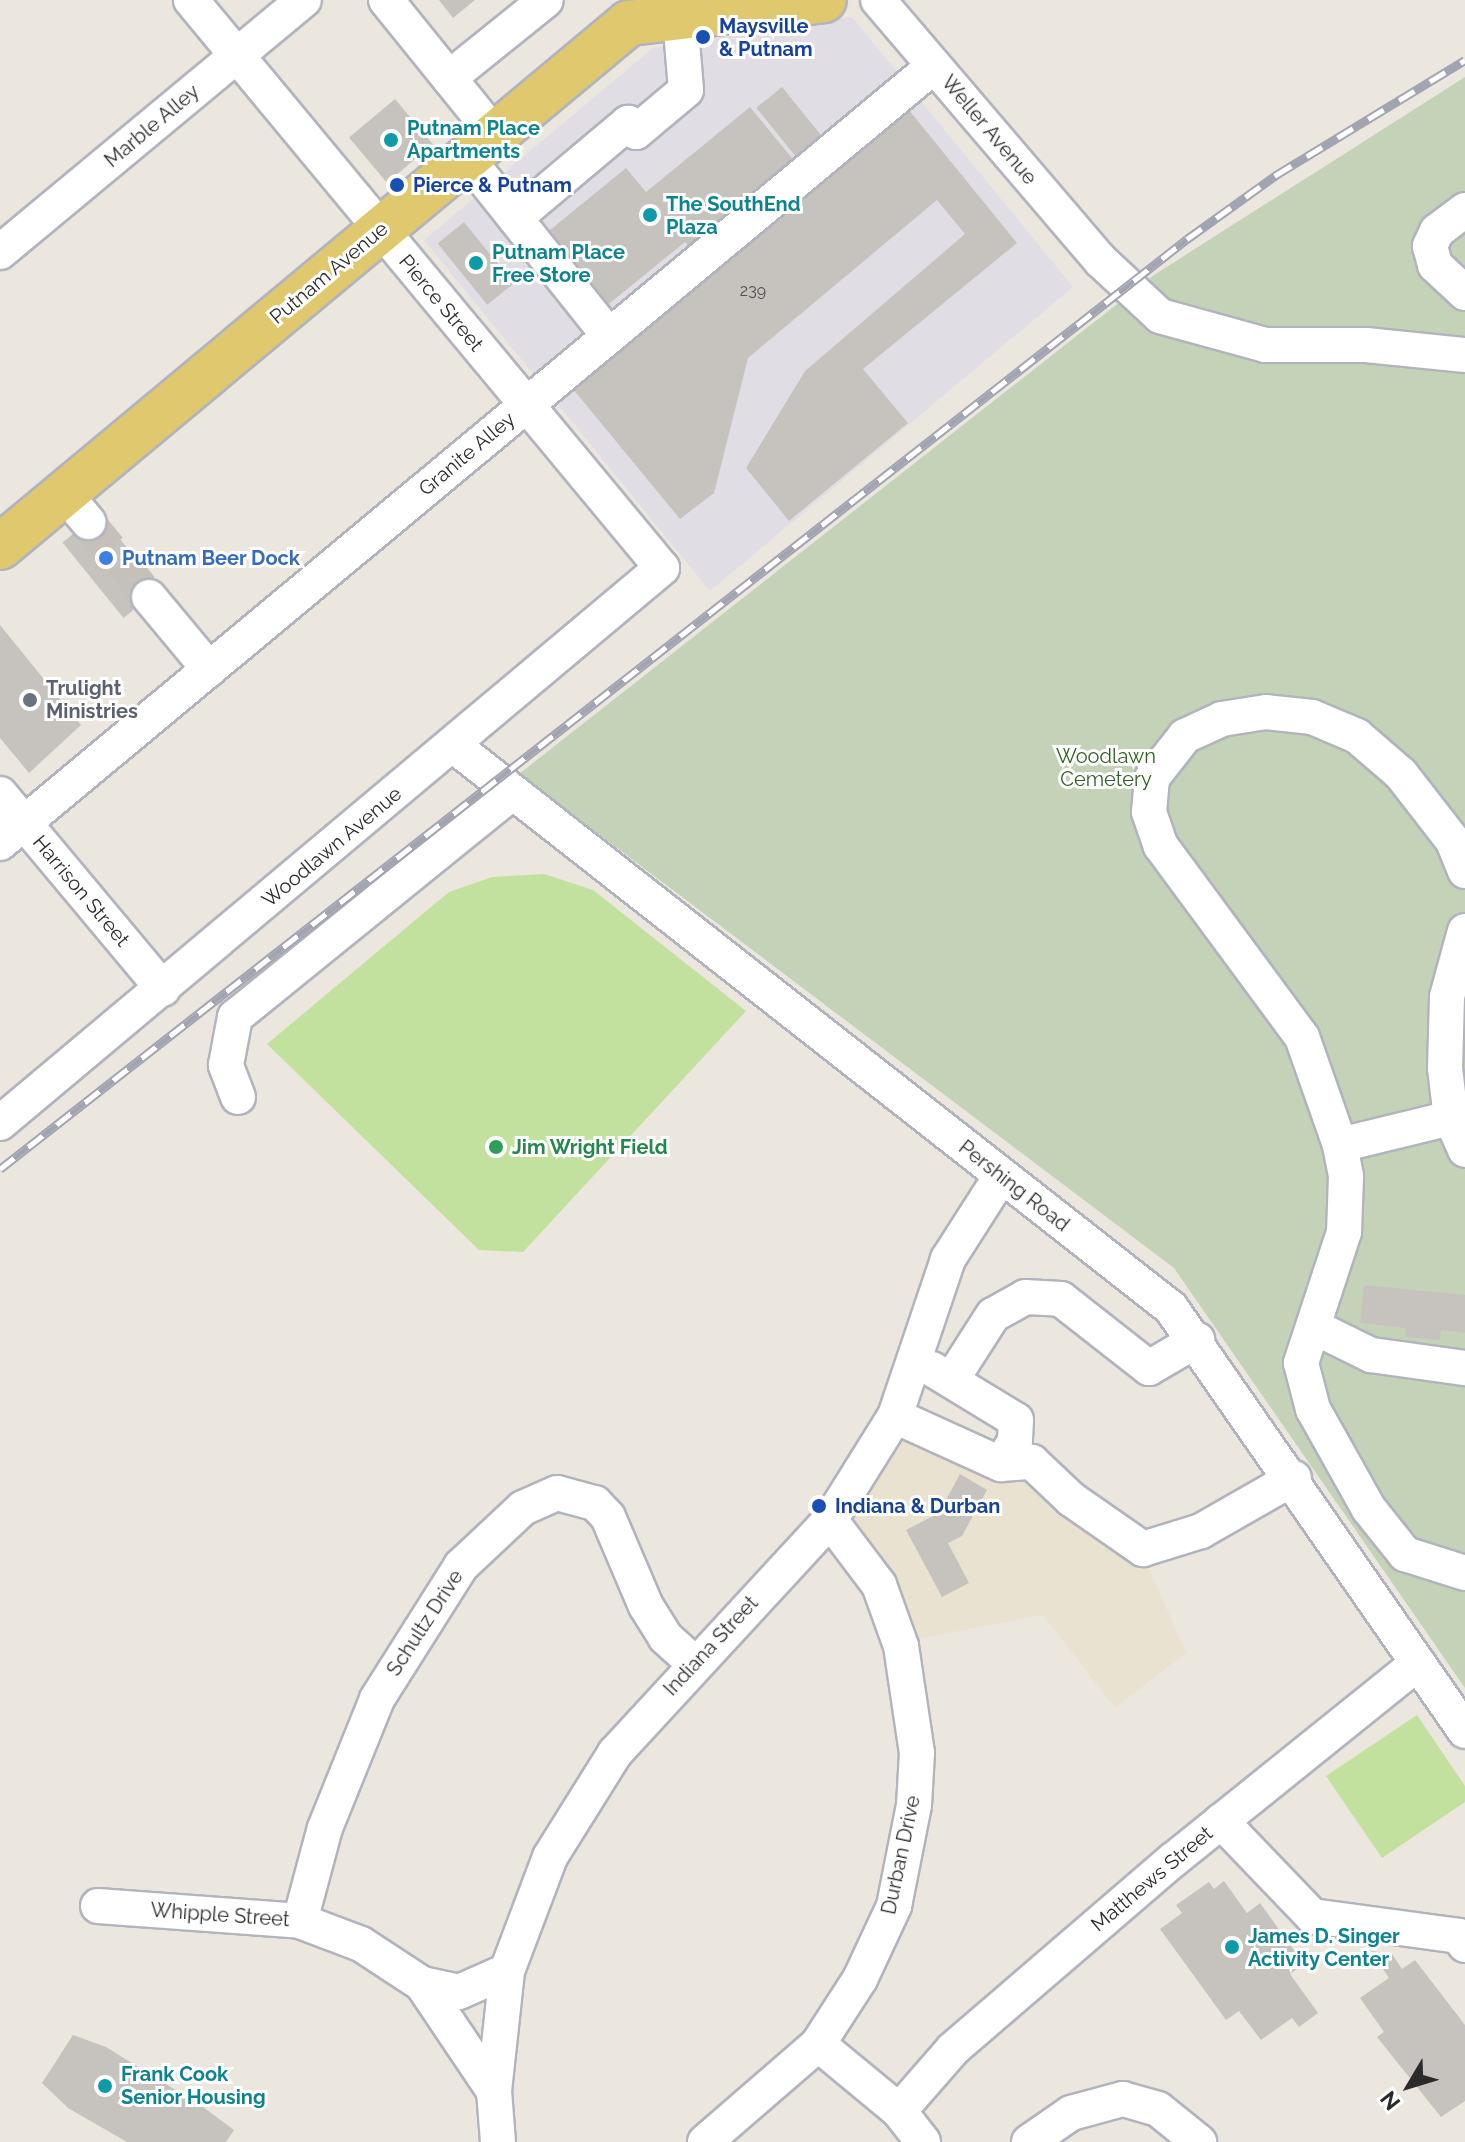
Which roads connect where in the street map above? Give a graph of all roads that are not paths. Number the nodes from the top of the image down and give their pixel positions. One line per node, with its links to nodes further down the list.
1 (191, 0): 8 (street, Pierce Street)
2 (304, 0): 8 (street, Marble Alley)
3 (386, 0): 10 (street)
4 (546, 0): 10 (street)
5 (824, 0): 7 (main road)
6 (878, 0): 9 (street, Weller Avenue)
7 (655, 14): 11 (main road, Putnam Avenue); 13 (street)
8 (237, 56): 14 (street, Pierce Street); 15 (street, Marble Alley)
9 (934, 66): 17 (street, Granite Alley); 18 (street, Weller Avenue)
10 (449, 78): 11 (street)
11 (481, 146): 13 (street); 14 (main road, Putnam Avenue)
12 (1465, 210): 16 (street)
13 (515, 218): 17 (street)
14 (381, 230): 19 (street, Pierce Street); 20 (main road, Putnam Avenue)
15 (0, 252)
16 (1465, 293)
17 (609, 336): 19 (street, Granite Alley)
18 (1461, 349)
19 (526, 405): 21 (street, Pierce Street); 23 (street, Granite Alley)
20 (0, 547)
21 (662, 568): 24 (street, Woodlawn Avenue)
22 (149, 597): 23 (street)
23 (209, 669): 27 (street, Granite Alley)
24 (453, 745): 26 (street, Pershing Road); 30 (street, Woodlawn Avenue)
25 (0, 794): 27 (street, Harrison Street)
26 (510, 794): 31 (street); 36 (street, Pershing Road)
27 (12, 833): 30 (street, Harrison Street)
28 (1465, 871): 34 (street)
29 (1465, 931): 32 (street)
30 (163, 989): 33 (street, Woodlawn Avenue)
31 (238, 1097)
32 (1451, 1118): 34 (street); 35 (street)
33 (0, 1123)
34 (1340, 1145): 37 (street)
35 (1465, 1150)
36 (1001, 1176): 38 (street, Pershing Road); 39 (street, Indiana Street)
37 (1314, 1327): 40 (street); 46 (street)
38 (1197, 1340): 41 (street); 44 (street, Pershing Road)
39 (914, 1359): 41 (street); 42 (street, Indiana Street)
40 (1465, 1368)
41 (952, 1379): 43 (street)
42 (895, 1416): 43 (street); 45 (street, Indiana Street)
43 (1001, 1464): 44 (street)
44 (1294, 1478): 48 (street, Pershing Road)
45 (830, 1520): 47 (street, Indiana Street); 56 (street, Durban Drive)
46 (1465, 1573)
47 (694, 1663): 52 (street, Schultz Drive); 54 (street, Indiana Street)
48 (1418, 1663): 49 (street, Pershing Road); 50 (street, Matthews Street)
49 (1465, 1731)
50 (1221, 1821): 53 (street); 58 (street, Matthews Street)
51 (98, 1906): 52 (street, Whipple Street)
52 (300, 1921): 55 (street, Whipple Street)
53 (1465, 1945)
54 (507, 1971): 55 (street, Whipple Street); 57 (street, Indiana Street)
55 (422, 1984): 57 (street, Whipple Street)
56 (818, 2044): 58 (street); 60 (street, Durban Drive)
57 (494, 2091): 59 (street, Indiana Street)
58 (899, 2111): 61 (street)
59 (498, 2142)
60 (705, 2142)
61 (923, 2142)
62 (1029, 2142): 63 (street)
63 (1199, 2142)

